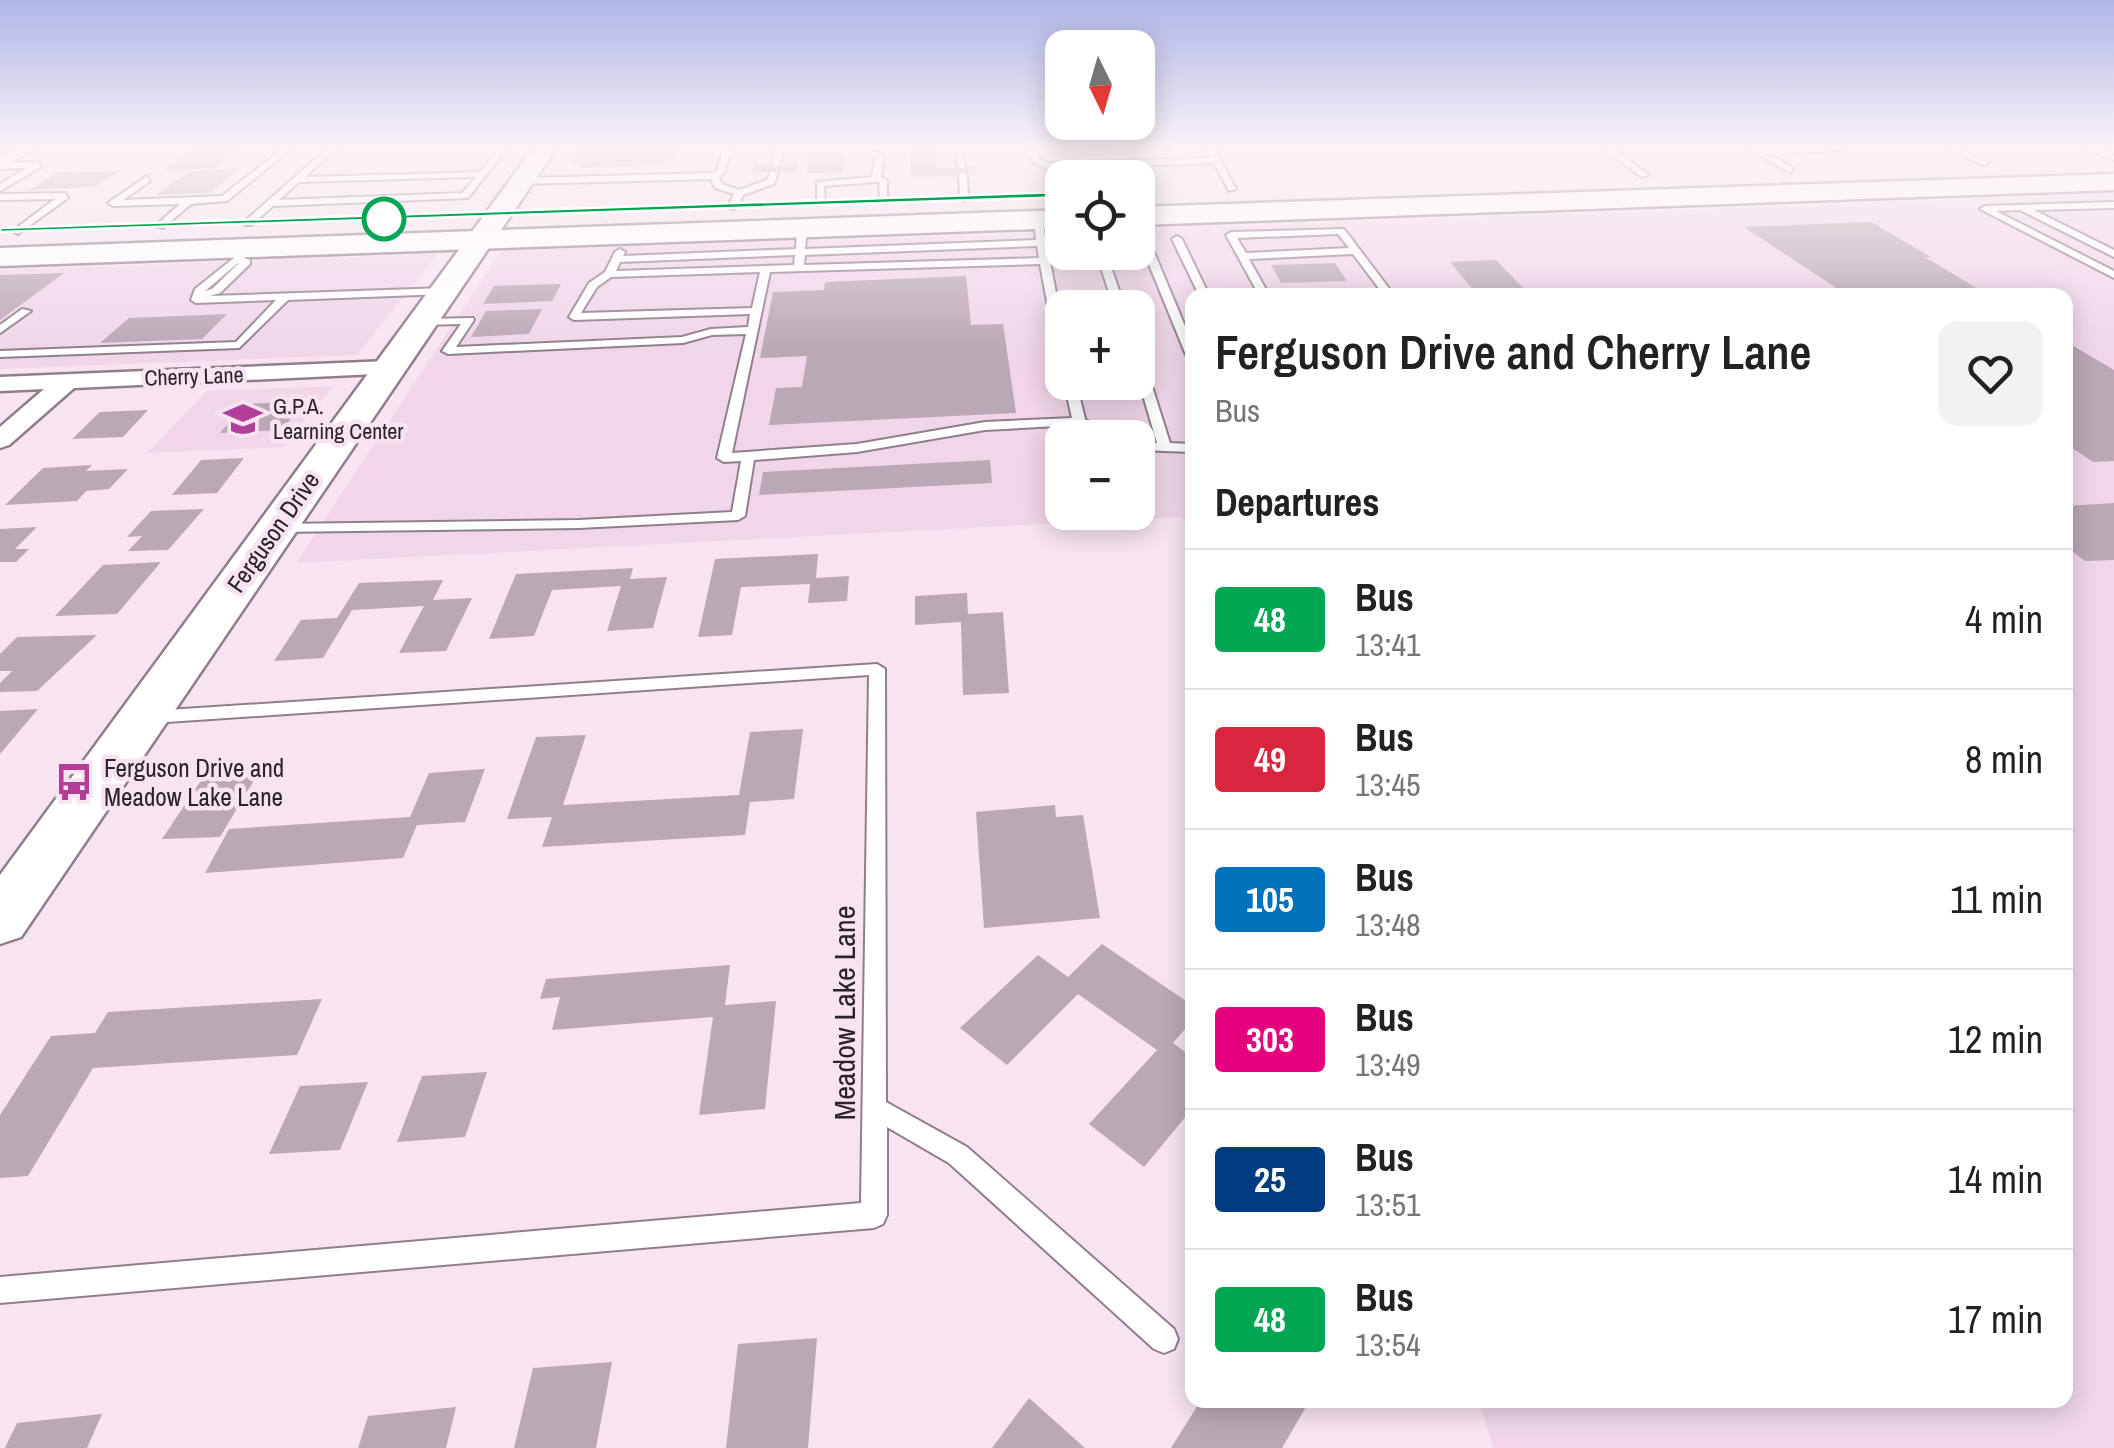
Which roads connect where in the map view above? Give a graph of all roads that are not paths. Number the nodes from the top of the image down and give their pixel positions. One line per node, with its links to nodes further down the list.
1 (37, 214): 21 (lane)
2 (174, 214): 17 (lane)
3 (264, 214): 23 (lane)
4 (499, 214): 19 (street, Ferguson Drive)
5 (612, 214): 19 (highway)
6 (771, 214): 20 (highway)
7 (835, 214): 20 (highway)
8 (1227, 214): 18 (highway)
9 (1236, 214): 28 (lane)
10 (1263, 214): 15 (highway)
11 (1331, 214): 15 (highway)
12 (1392, 214): 15 (highway)
13 (1994, 214): 35 (lane)
14 (2035, 214): 27 (lane)
15 (1322, 217): 26 (lane)
16 (1045, 221): 20 (highway)
17 (160, 226): 21 (highway); 23 (highway)
18 (1155, 226)
19 (490, 227): 23 (highway); 24 (highway); 41 (street, Ferguson Drive)
20 (808, 228): 24 (highway); 32 (lane)
21 (9, 231)
22 (1177, 240): 38 (lane)
23 (246, 244): 29 (highway); 36 (lane); 37 (lane)
24 (624, 246): 34 (lane)
25 (1045, 248): 30 (lane)
26 (1356, 251): 28 (lane); 40 (lane)
27 (2114, 254)
28 (1242, 256): 39 (lane)
29 (0, 257)
30 (1042, 262): 32 (lane); 42 (lane)
31 (1155, 263): 50 (lane)
32 (799, 268): 33 (lane)
33 (766, 269): 34 (lane); 46 (lane)
34 (609, 274): 46 (lane)
35 (2114, 274)
36 (216, 276): 37 (lane); 43 (lane)
37 (232, 276): 43 (lane)
38 (1201, 288)
39 (1260, 288)
40 (1384, 288)
41 (445, 290): 44 (lane); 47 (street, Ferguson Drive)
42 (1048, 290)
43 (200, 296): 44 (lane)
44 (286, 296): 51 (lane)
45 (26, 310): 48 (lane)
46 (756, 311): 49 (lane)
47 (422, 322): 49 (lane); 52 (street, Ferguson Drive)
48 (0, 330)
49 (752, 330): 61 (lane)
50 (1185, 338)
51 (0, 354)
52 (389, 368): 53 (street, Cherry Lane); 62 (street, Ferguson Drive)
53 (68, 381): 54 (street, Cherry Lane); 57 (street)
54 (0, 384)
55 (1150, 400): 59 (lane)
56 (1045, 423): 61 (lane)
57 (0, 440)
58 (1155, 447): 59 (lane)
59 (1165, 447): 60 (lane)
60 (1185, 448)
61 (748, 456): 62 (lane)
62 (276, 528): 63 (street, Ferguson Drive)
63 (143, 717): 64 (street, Ferguson Drive); 65 (lane, Meadow Lake Lane)
64 (0, 920)
65 (874, 1108): 66 (lane, Meadow Lake Lane); 67 (lane)
66 (0, 1290)
67 (1164, 1340)

